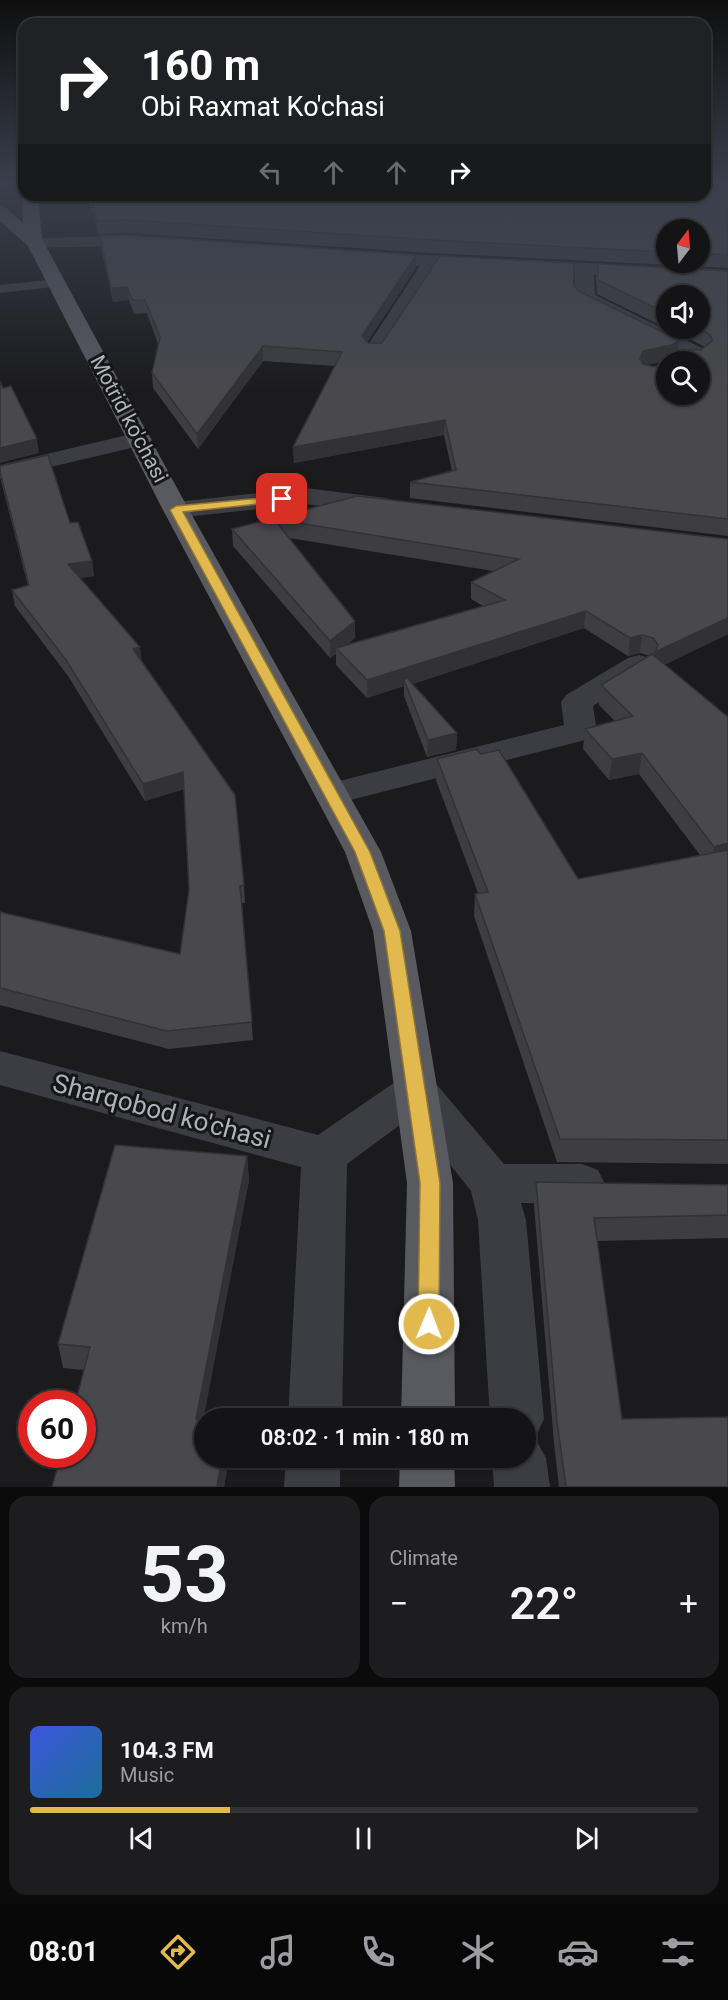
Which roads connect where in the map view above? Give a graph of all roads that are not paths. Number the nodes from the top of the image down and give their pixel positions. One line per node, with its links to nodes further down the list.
1 (34, 252): 6 (main road, Motrid ko'chasi)
2 (351, 255): 3 (street)
3 (432, 261): 4 (street); 8 (street)
4 (584, 269): 5 (street); 9 (street)
5 (728, 276)
6 (57, 283): 7 (lane); 10 (main road, Motrid ko'chasi)
7 (0, 290)
8 (375, 351)
9 (690, 351)
10 (140, 439): 11 (street); 13 (main road, Motrid ko'chasi)
11 (0, 472)
12 (411, 509): 13 (street)
13 (176, 510): 15 (main road, Motrid ko'chasi)
14 (639, 664): 15 (street)
15 (331, 794): 17 (main road, Motrid ko'chasi)
16 (0, 1068): 18 (street, Sharqobod ko'chasi)
17 (416, 1090): 18 (street); 19 (street); 22 (main road, Motrid ko'chasi)
18 (324, 1155): 21 (street)
19 (492, 1183): 20 (street); 23 (street)
20 (622, 1185)
21 (315, 1408)
22 (428, 1408)
23 (516, 1408)
24 (313, 1468): 27 (street)
25 (428, 1468): 28 (main road)
26 (520, 1468): 29 (street)
27 (312, 1487)
28 (427, 1487)
29 (522, 1487)

